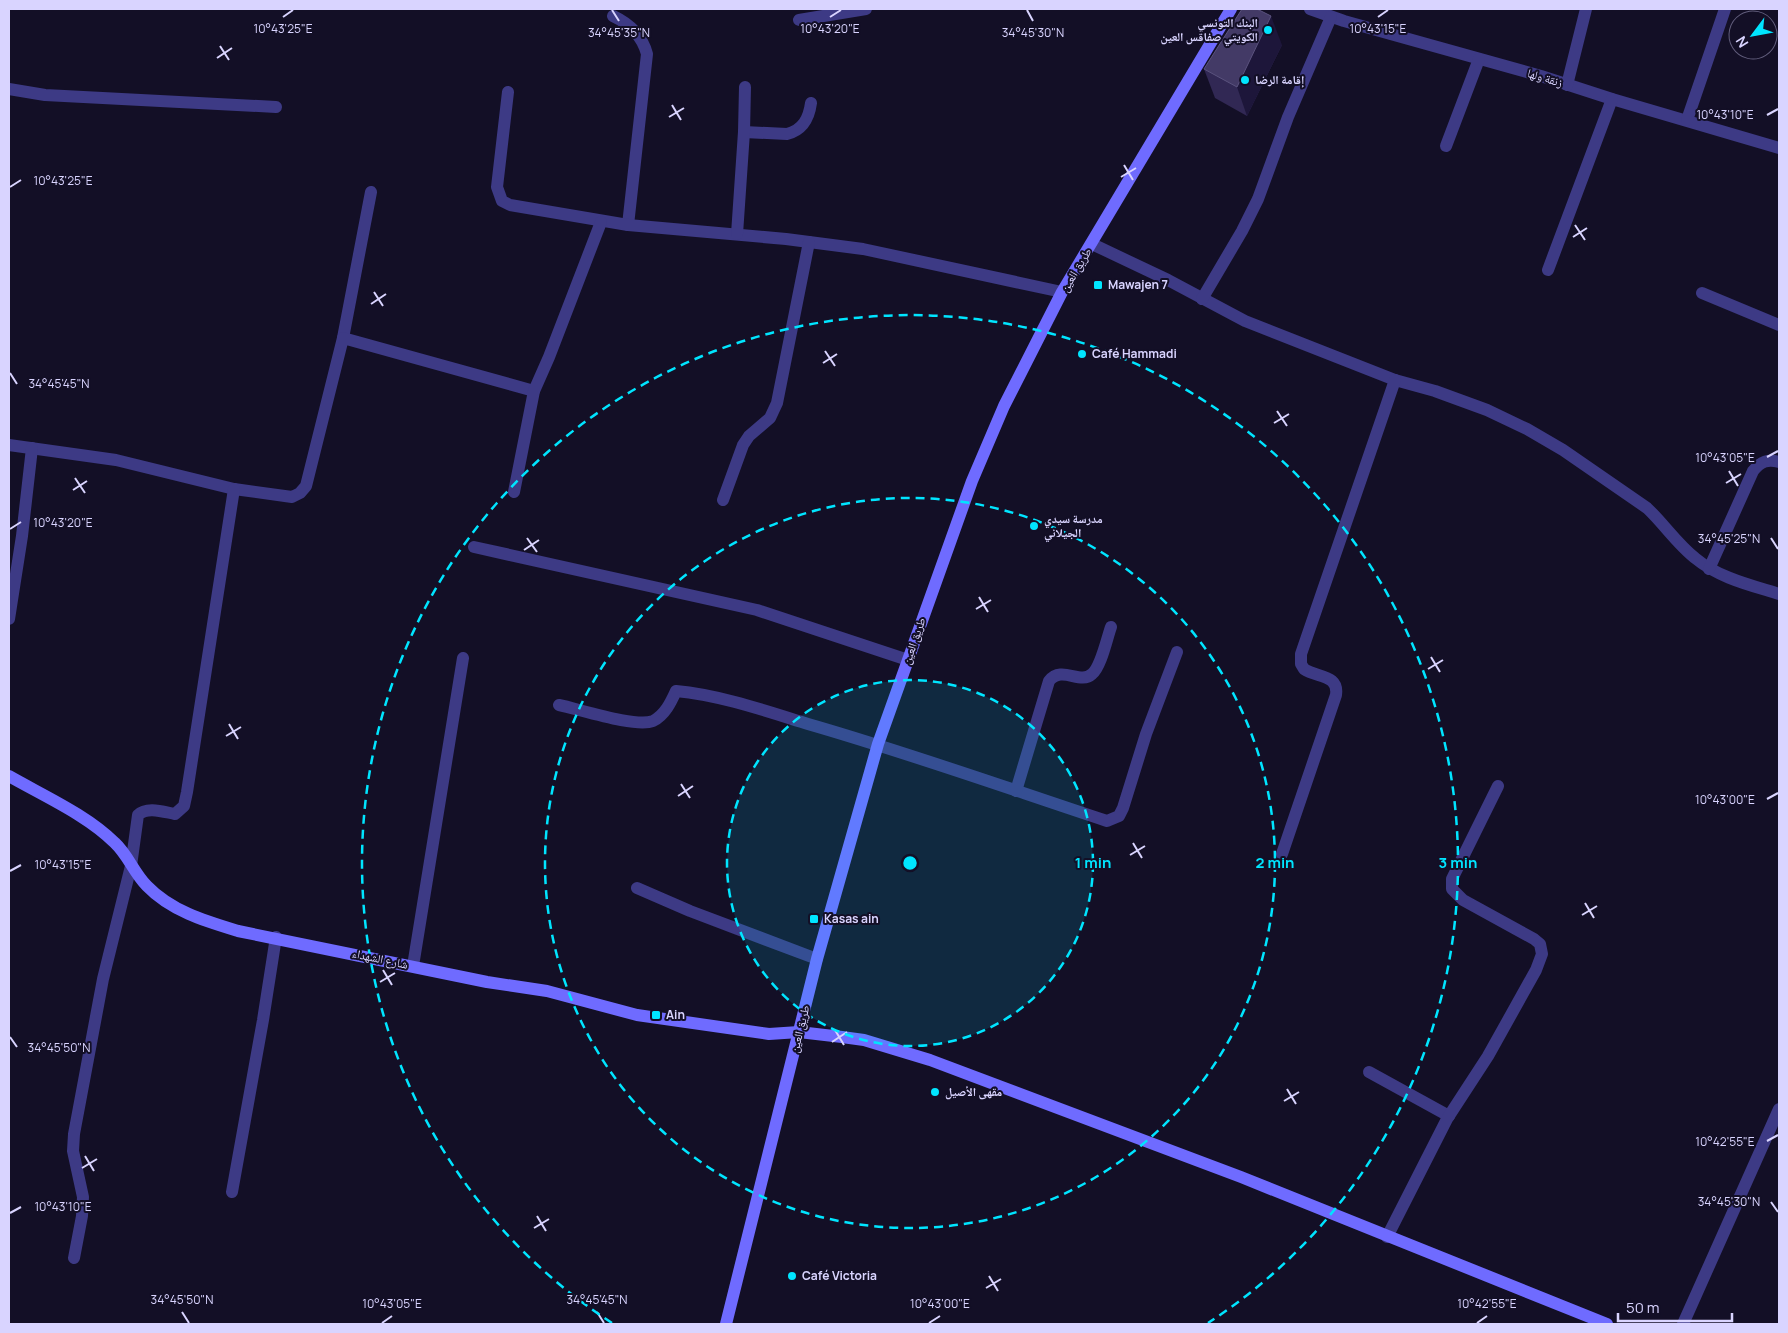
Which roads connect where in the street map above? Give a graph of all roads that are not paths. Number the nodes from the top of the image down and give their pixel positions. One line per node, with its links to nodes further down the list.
1 (866, 9): 8 (street)
2 (1231, 9): 26 (street, طريق العين)
3 (1310, 9): 7 (street, زنقة ولها)
4 (1586, 9): 10 (street)
5 (1725, 9): 17 (street)
6 (613, 16): 23 (street)
7 (1331, 17): 9 (street, زنقة ولها); 30 (street)
8 (799, 20)
9 (1479, 59): 10 (street, زنقة ولها); 19 (street)
10 (1567, 84): 14 (street, زنقة ولها)
11 (744, 87): 18 (street)
12 (9, 89): 16 (street)
13 (508, 92): 22 (street)
14 (1612, 100): 17 (street, زنقة ولها); 27 (street)
15 (811, 103): 18 (street)
16 (276, 107)
17 (1687, 120): 20 (street, زنقة ولها)
18 (744, 132): 24 (street)
19 (1446, 146)
20 (1779, 148)
21 (371, 192): 32 (street)
22 (601, 222): 23 (street); 34 (street)
23 (628, 225): 24 (street)
24 (737, 234): 25 (street)
25 (810, 242): 28 (street); 40 (street)
26 (1092, 244): 28 (street, طريق العين); 30 (street)
27 (1548, 270)
28 (1062, 292): 48 (street, طريق العين)
29 (1702, 293): 31 (street)
30 (1202, 299): 33 (street)
31 (1779, 324)
32 (343, 338): 34 (street); 38 (street)
33 (1395, 380): 42 (street); 54 (street)
34 (534, 391): 39 (street)
35 (9, 445): 36 (street)
36 (32, 448): 38 (street); 44 (street)
37 (1779, 462): 42 (street)
38 (234, 489): 55 (street)
39 (514, 492)
40 (724, 500)
41 (474, 547): 48 (street)
42 (1709, 569): 43 (street)
43 (1779, 594)
44 (9, 619)
45 (1111, 627): 53 (street)
46 (1177, 652): 53 (street)
47 (462, 658): 59 (street)
48 (908, 660): 50 (street, طريق العين)
49 (558, 705): 50 (street)
50 (878, 744): 53 (street); 58 (street, طريق العين)
51 (9, 776): 55 (street, شارع الشهداء)
52 (1498, 786): 63 (street)
53 (1016, 791)
54 (1282, 854)
55 (131, 866): 57 (street, شارع الشهداء); 66 (street)
56 (638, 888): 58 (street)
57 (276, 937): 59 (street, شارع الشهداء); 64 (street)
58 (817, 959): 60 (street, طريق العين)
59 (413, 966): 60 (street, شارع الشهداء)
60 (799, 1032): 65 (street, شارع الشهداء); 67 (street, طريق العين)
61 (1369, 1072): 63 (street)
62 (1779, 1109): 69 (street)
63 (1449, 1116): 65 (street)
64 (232, 1192)
65 (1387, 1237): 68 (street, شارع الشهداء)
66 (74, 1258)
67 (726, 1324)
68 (1607, 1324)
69 (1683, 1324)

